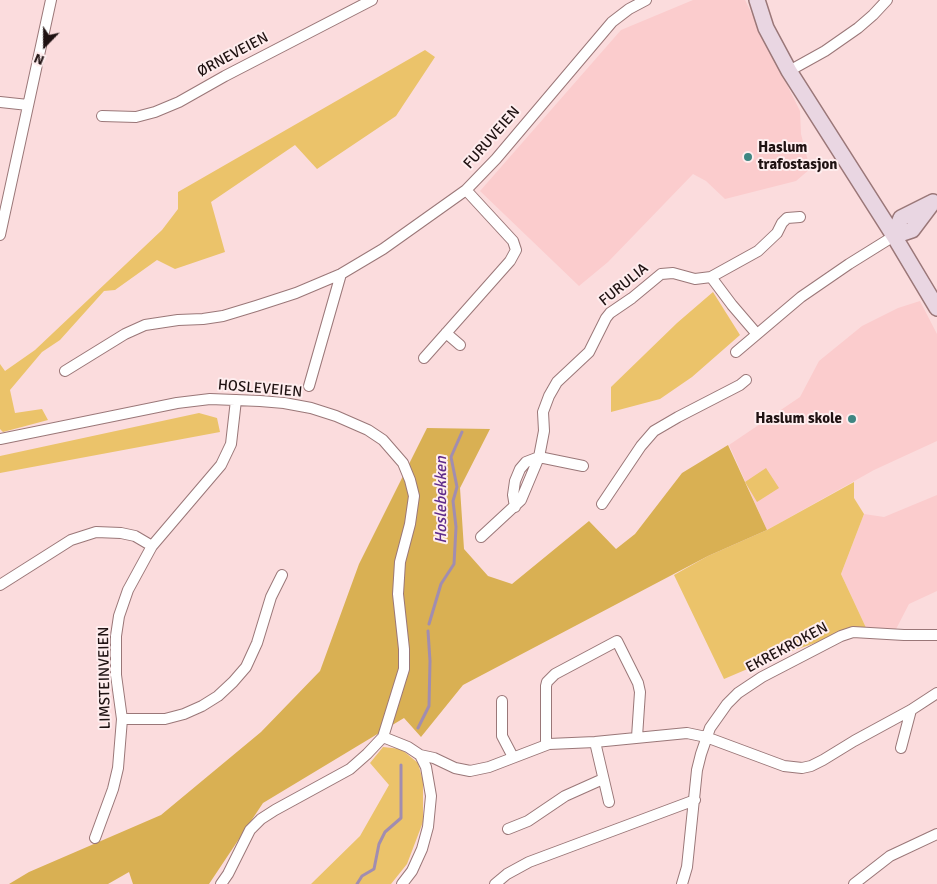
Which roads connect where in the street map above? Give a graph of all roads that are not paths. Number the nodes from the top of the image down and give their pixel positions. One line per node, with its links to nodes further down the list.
1 (50, 0): 8 (street)
2 (372, 0): 9 (street, ØRNEVEIEN)
3 (646, 0): 10 (street, FURUVEIEN)
4 (757, 0): 6 (main road)
5 (887, 0): 6 (street)
6 (790, 71): 14 (main road)
7 (0, 102): 8 (street)
8 (28, 105): 13 (street)
9 (102, 116)
10 (466, 190): 15 (street, FURUVEIEN); 18 (street)
11 (935, 200): 14 (main road)
12 (800, 217): 16 (street)
13 (0, 235)
14 (894, 236): 17 (main road); 19 (street)
15 (341, 274): 23 (street, FURUVEIEN); 25 (street)
16 (711, 278): 19 (street); 28 (street, FURULIA)
17 (937, 308)
18 (446, 333): 20 (street); 22 (street)
19 (756, 333): 21 (street)
20 (460, 345)
21 (736, 352)
22 (424, 358)
23 (65, 371)
24 (746, 380): 30 (street)
25 (309, 386)
26 (236, 400): 27 (street, HOSLEVEIEN); 33 (street, LIMSTEINVEIEN); 41 (street, HOSLEVEIEN)
27 (0, 439)
28 (539, 457): 29 (street); 31 (street, FURULIA); 31 (street)
29 (583, 466)
30 (602, 504)
31 (515, 507): 32 (street, FURULIA)
32 (481, 537)
33 (152, 546): 35 (street); 40 (street, LIMSTEINVEIEN)
34 (282, 575): 40 (street)
35 (0, 585)
36 (937, 635): 43 (street, EKREKROKEN)
37 (937, 693): 39 (street)
38 (502, 701): 48 (street)
39 (911, 710): 43 (street); 46 (street)
40 (122, 720): 54 (street, LIMSTEINVEIEN)
41 (383, 737): 47 (street); 55 (street, HOSLEVEIEN)
42 (637, 737): 43 (street); 44 (street); 45 (street)
43 (706, 737): 50 (street, EKREKROKEN)
44 (596, 742): 45 (street); 49 (street)
45 (546, 744): 48 (street)
46 (900, 748)
47 (420, 755): 48 (street); 56 (street)
48 (513, 756)
49 (603, 779): 51 (street); 52 (street)
50 (695, 800): 57 (street); 58 (street, EKREKROKEN)
51 (609, 802)
52 (508, 829)
53 (937, 834): 59 (street)
54 (95, 838)
55 (221, 884)
56 (402, 884)
57 (495, 884)
58 (682, 884)
59 (854, 884)

